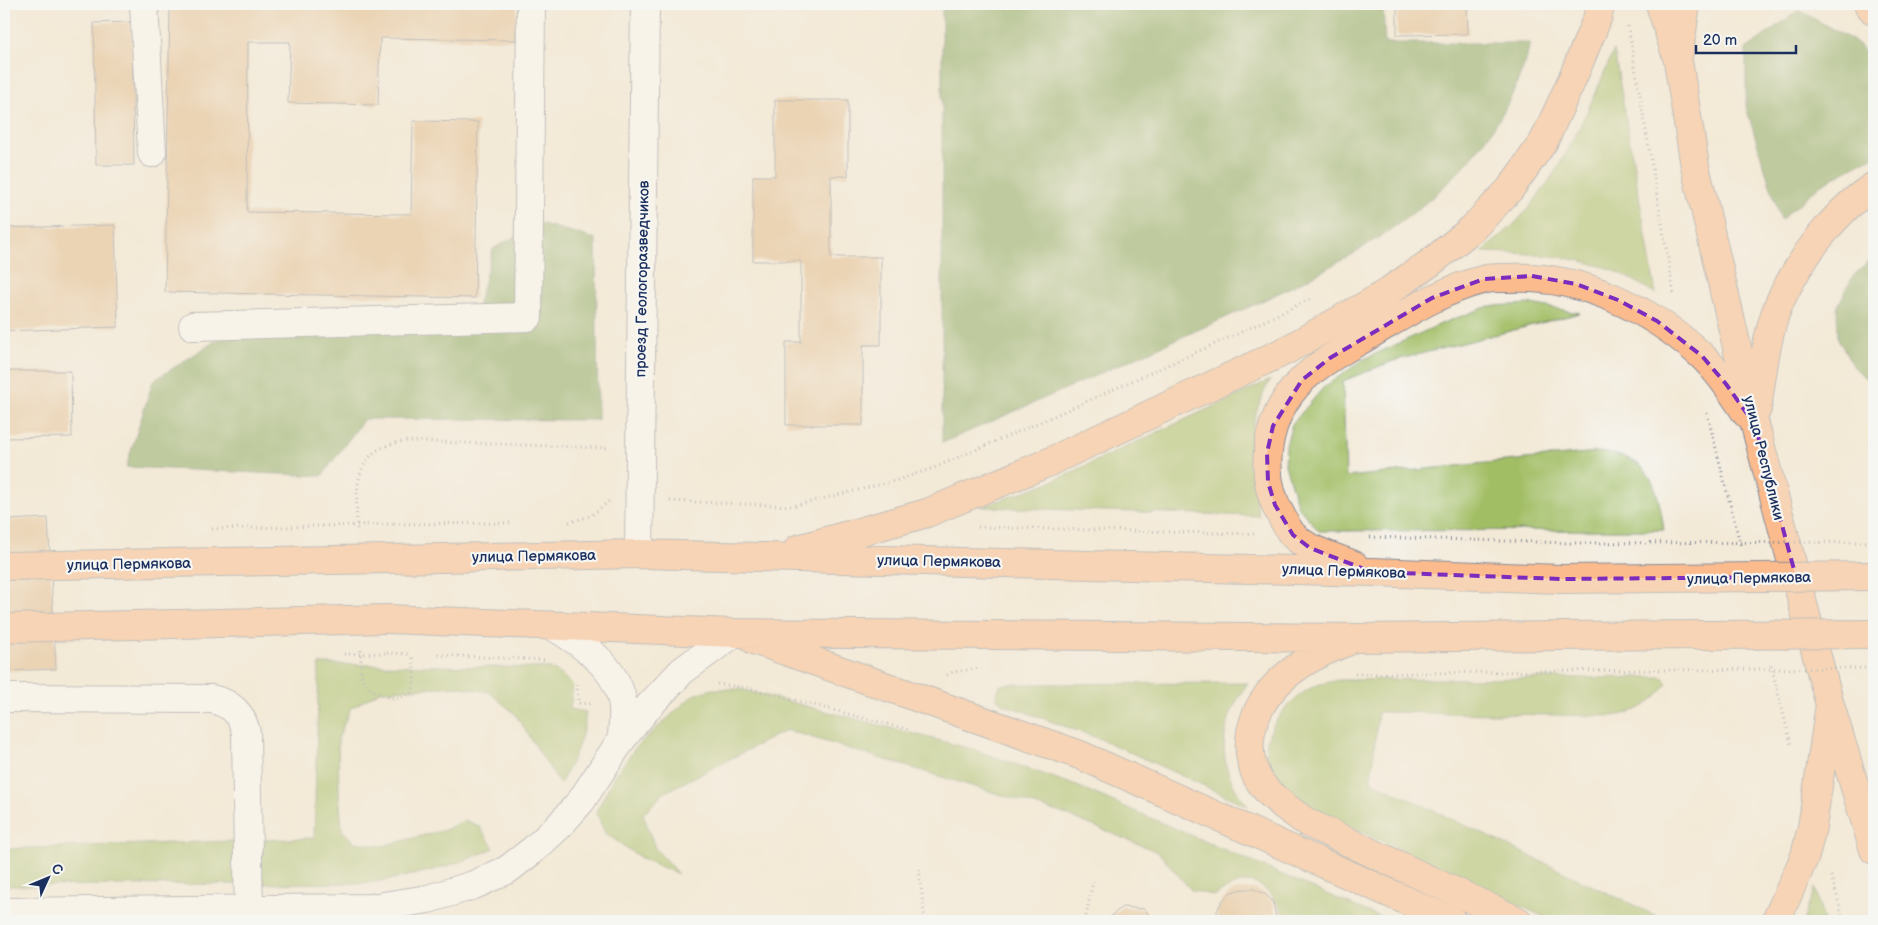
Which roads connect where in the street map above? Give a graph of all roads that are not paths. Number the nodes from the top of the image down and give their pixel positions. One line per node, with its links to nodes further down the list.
1 (144, 4): 10 (street)
2 (531, 4): 12 (street)
3 (645, 4): 14 (street, проезд Геологоразведчиков)
4 (1601, 4): 15 (main road)
5 (1660, 4): 9 (main road, улица Республики)
6 (1686, 4): 9 (main road, улица Республики)
7 (1868, 4): 8 (main road)
8 (1874, 12)
9 (1678, 61): 13 (main road, улица Республики)
10 (152, 153)
11 (1874, 186): 13 (main road)
12 (193, 326)
13 (1755, 425): 17 (main road); 25 (main road, улица Республики)
14 (639, 554): 15 (main road, улица Пермякова); 16 (main road, улица Пермякова, bridge)
15 (770, 557): 17 (main road, улица Пермякова)
16 (4, 566)
17 (1372, 572): 18 (main road, улица Пермякова, bridge)
18 (1874, 576)
19 (553, 626): 20 (main road, bridge); 21 (main road); 26 (street)
20 (4, 628)
21 (734, 632): 23 (main road); 26 (street); 30 (main road)
22 (1874, 634): 23 (main road, bridge)
23 (1357, 638): 31 (main road)
24 (4, 698): 29 (street)
25 (1830, 704): 27 (main road, улица Республики); 32 (main road)
26 (622, 739): 29 (street)
27 (1874, 850)
28 (4, 912): 29 (street)
29 (248, 916)
30 (1452, 921)
31 (1518, 921)
32 (1776, 921)

